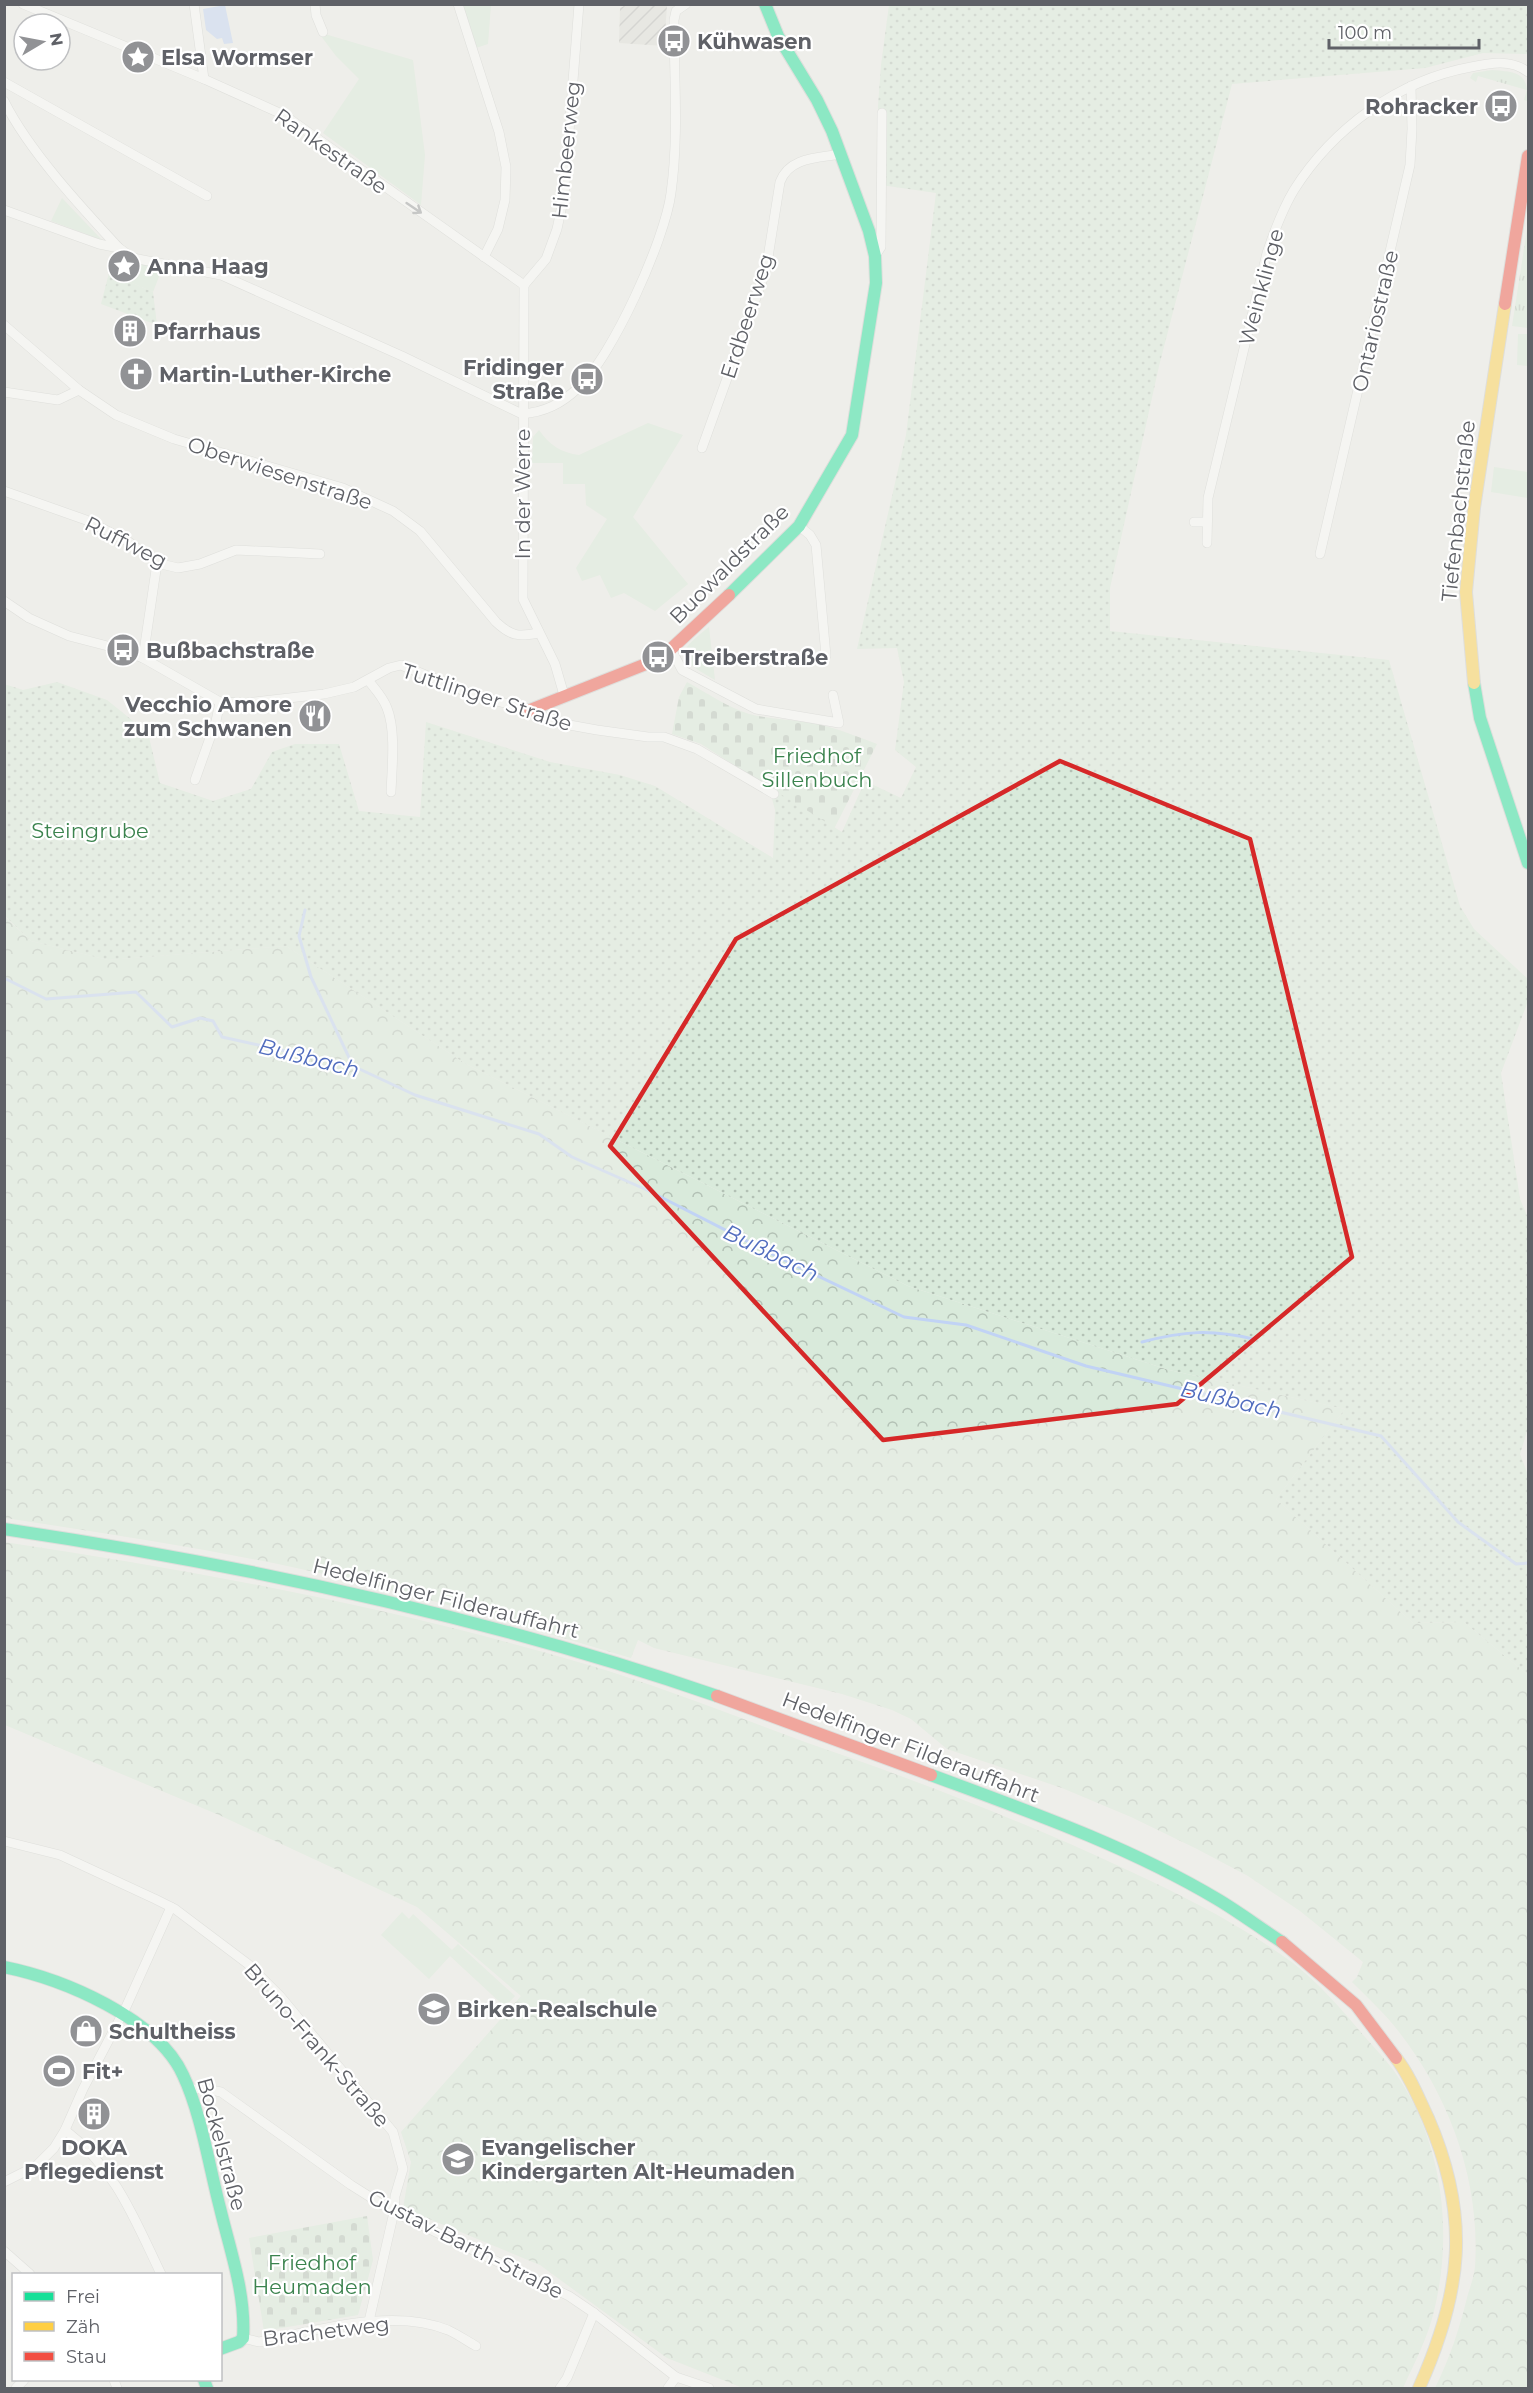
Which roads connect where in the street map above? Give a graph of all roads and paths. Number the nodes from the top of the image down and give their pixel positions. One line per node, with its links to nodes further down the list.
1 (23, 4): 10 (street, Rankestraße)
2 (194, 4): 10 (street)
3 (315, 4): 8 (street)
4 (458, 4): 21 (street)
5 (579, 4): 22 (street, Himbeerweg)
6 (686, 4): 26 (street)
7 (765, 4): 15 (street, Buowaldstraße)
8 (323, 32)
9 (1528, 72): 12 (street, Weinklinge)
10 (204, 79): 21 (street, Rankestraße, one-way to 21)
11 (4, 82): 17 (street)
12 (1411, 86): 30 (street, Weinklinge); 34 (street, Ontariostraße)
13 (4, 101): 19 (street)
14 (882, 113): 20 (street, Buowaldstraße)
15 (841, 154): 20 (street, Buowaldstraße); 27 (street, Erdbeerweg)
16 (1528, 156): 49 (street, Tiefenbachstraße)
17 (207, 196)
18 (4, 210): 19 (street)
19 (118, 248): 26 (street)
20 (875, 255): 31 (street, Buowaldstraße)
21 (484, 257): 22 (street, Rankestraße)
22 (524, 285): 26 (street, In der Werre)
23 (4, 325): 24 (street, Oberwiesenstraße)
24 (79, 390): 25 (street); 37 (street, Oberwiesenstraße)
25 (4, 392)
26 (522, 414): 37 (street, In der Werre)
27 (702, 448)
28 (4, 491): 35 (street, Ruffweg)
29 (1194, 522): 30 (street)
30 (1207, 522): 32 (street, Weinklinge)
31 (799, 526): 38 (street, Buowaldstraße); 39 (street)
32 (1207, 543)
33 (320, 554): 35 (street, Ruffweg)
34 (1320, 554)
35 (157, 563): 40 (street)
36 (4, 601): 40 (street, Tuttlinger Straße)
37 (538, 633): 42 (street, In der Werre)
38 (671, 649): 42 (street, Buowaldstraße); 43 (street)
39 (826, 656)
40 (143, 658): 44 (street, Tuttlinger Straße)
41 (368, 681): 44 (street, Tuttlinger Straße); 45 (street, Tuttlinger Straße); 47 (street, Tuttlinger Straße)
42 (564, 695): 45 (street, Buowaldstraße)
43 (833, 695)
44 (220, 702): 46 (street)
45 (530, 710): 48 (street, Tuttlinger Straße)
46 (195, 780)
47 (391, 792)
48 (774, 794)
49 (1528, 864)
50 (4, 1529): 71 (street, Hedelfinger Filderauffahrt)
51 (4, 1841): 52 (street, Bruno-Frank-Straße)
52 (171, 1907): 54 (street); 58 (street, Bruno-Frank-Straße)
53 (4, 1967): 54 (street, Bockelstraße)
54 (122, 2015): 55 (street, Bockelstraße); 56 (street)
55 (189, 2090): 58 (street, Gustav-Barth-Straße); 64 (street, Bockelstraße)
56 (65, 2130): 57 (street); 61 (street)
57 (4, 2182)
58 (394, 2212): 62 (street, Gustav-Barth-Straße); 63 (street, Bruno-Frank-Straße)
59 (4, 2251): 60 (street)
60 (29, 2273)
61 (161, 2273)
62 (594, 2313): 67 (street, Gustav-Barth-Straße); 68 (street)
63 (369, 2321): 64 (street, Brachetweg); 65 (street, Brachetweg)
64 (243, 2338): 66 (street)
65 (476, 2346)
66 (222, 2348)
67 (676, 2377): 69 (street); 70 (street, Gustav-Barth-Straße)
68 (560, 2388)
69 (668, 2388)
70 (709, 2388)
71 (1419, 2388)

